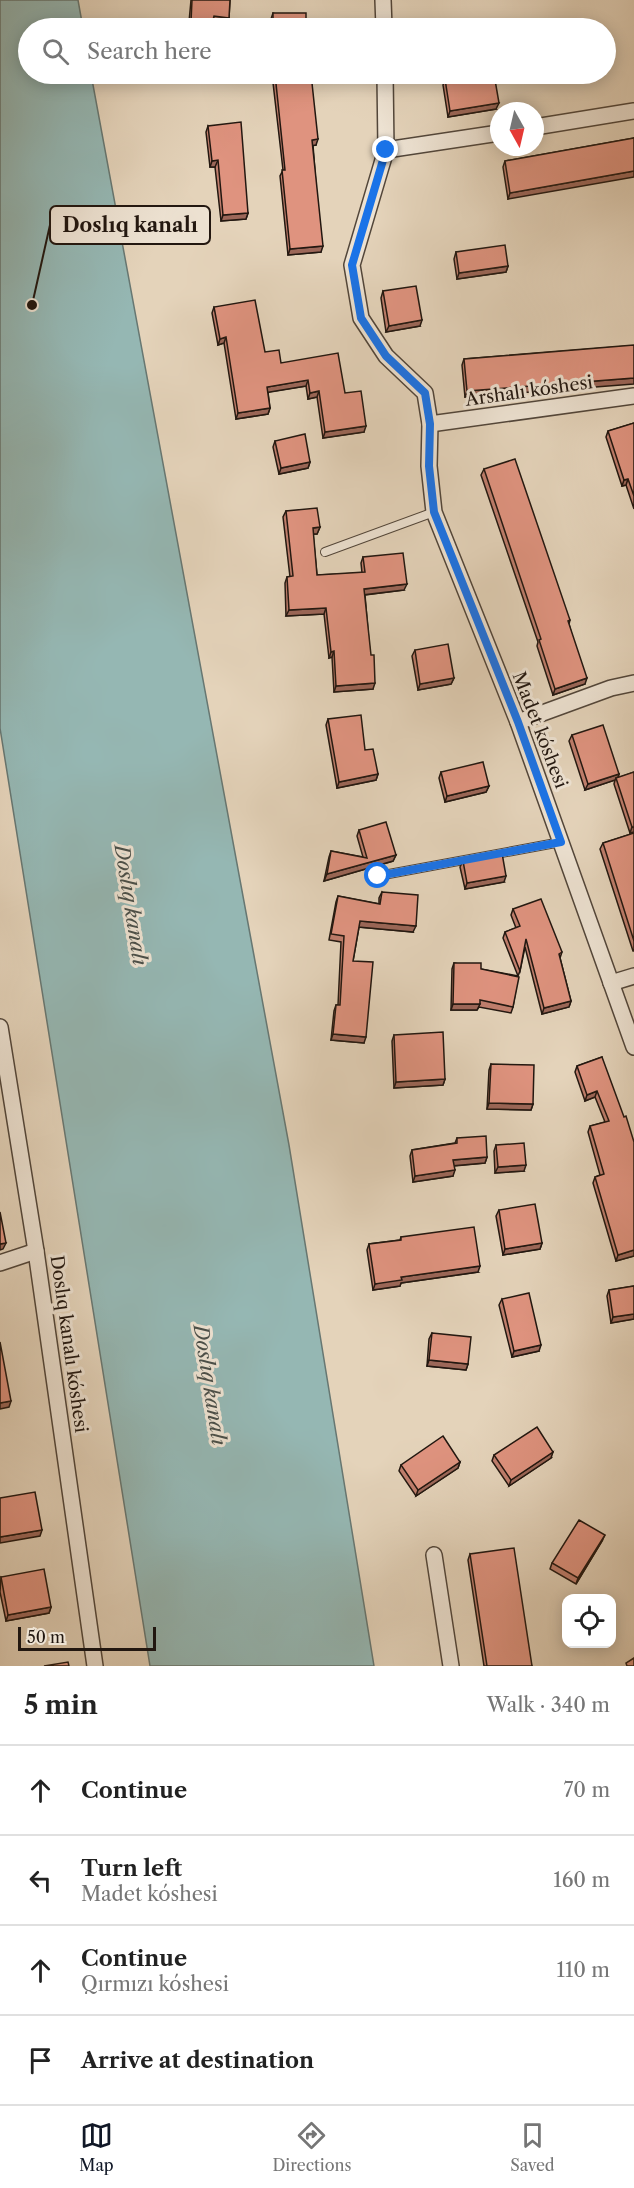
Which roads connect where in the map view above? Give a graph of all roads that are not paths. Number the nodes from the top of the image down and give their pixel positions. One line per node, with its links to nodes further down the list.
1 (383, 0): 2 (street)
2 (384, 18)
3 (385, 84): 7 (street, Madet kóshesi)
4 (634, 111): 5 (street)
5 (544, 126)
6 (490, 133): 7 (street)
7 (386, 150): 9 (street, Madet kóshesi)
8 (634, 396): 9 (street, Arshalı kóshesi)
9 (430, 424): 10 (street, Madet kóshesi)
10 (434, 512): 11 (lane); 13 (street, Madet kóshesi)
11 (325, 552)
12 (634, 683): 13 (street)
13 (518, 722): 14 (street, Madet kóshesi)
14 (561, 842): 15 (lane); 17 (street, Madet kóshesi)
15 (378, 876)
16 (634, 976): 17 (street)
17 (611, 983): 19 (street, Madet kóshesi)
18 (0, 1027): 20 (street, Doslıq kanalı kóshesi)
19 (634, 1047)
20 (36, 1251): 21 (street); 23 (street, Doslıq kanalı kóshesi)
21 (0, 1263)
22 (434, 1555): 24 (street)
23 (95, 1666)
24 (452, 1666)

